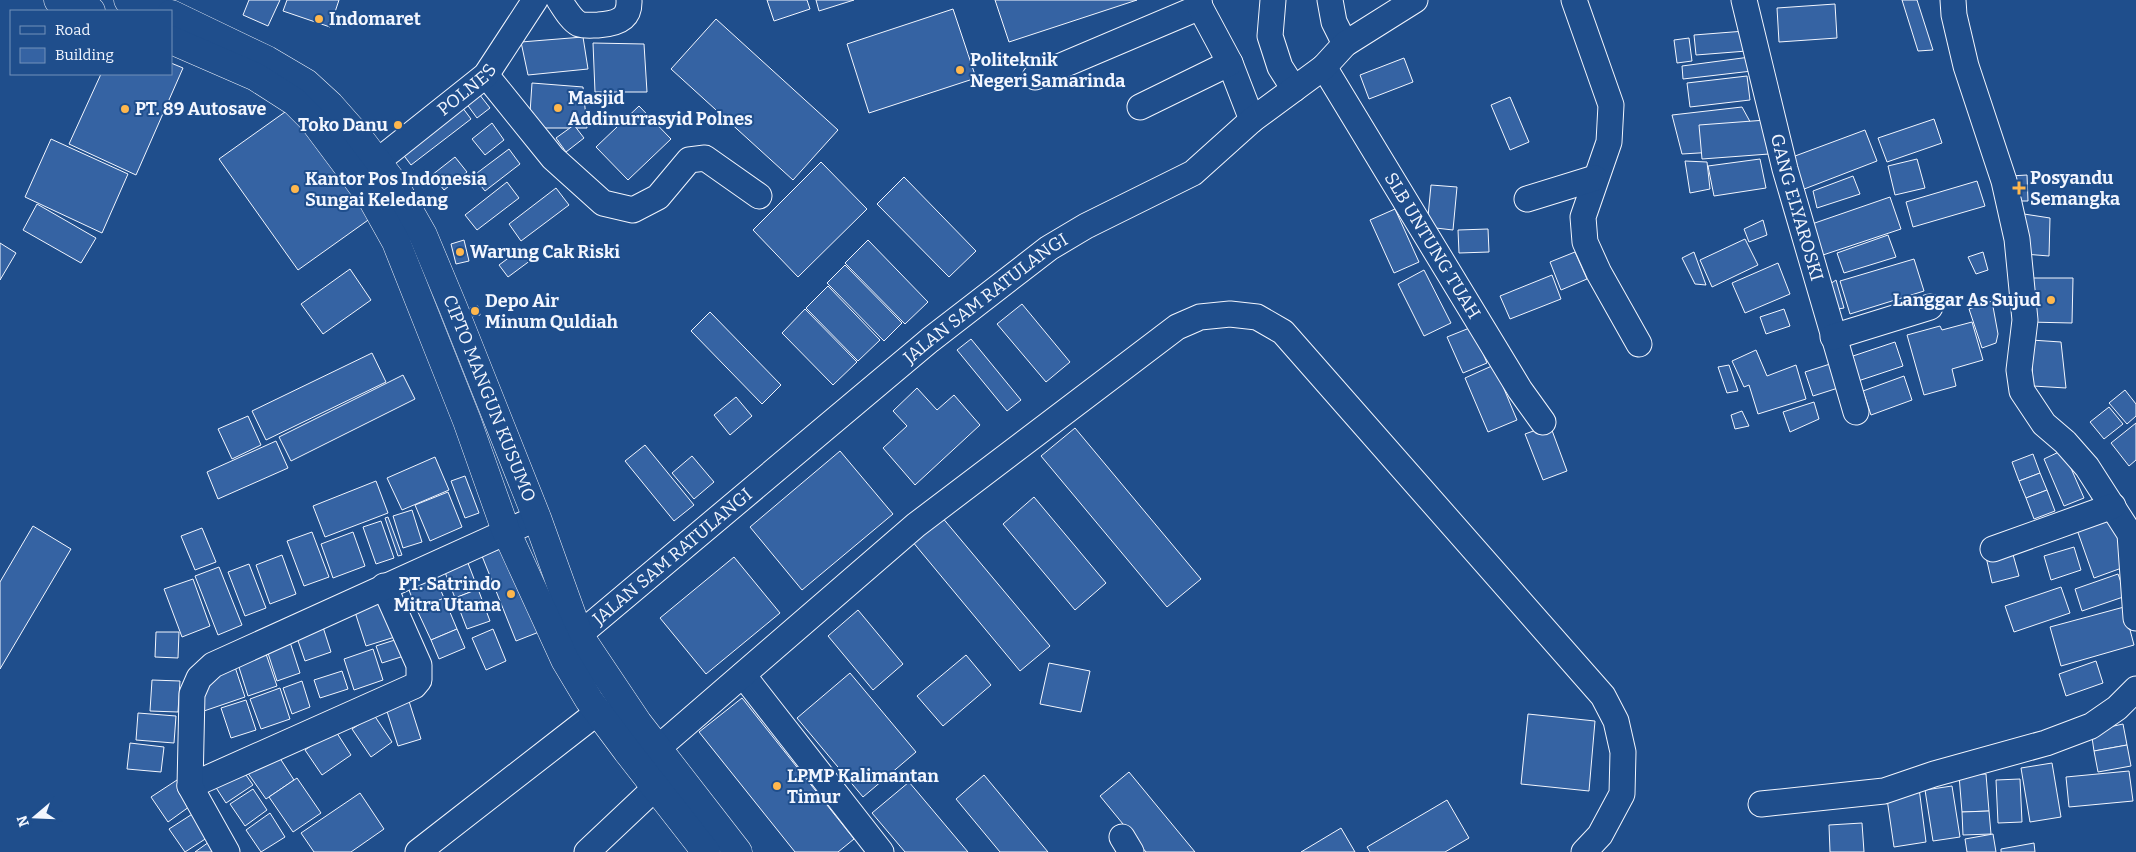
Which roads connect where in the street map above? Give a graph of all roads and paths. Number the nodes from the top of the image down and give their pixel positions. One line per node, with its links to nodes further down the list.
1 (58, 0): 14 (highway)
2 (128, 0): 13 (highway, CIPTO MANGUN KUSUMO)
3 (535, 0): 20 (street, POLNES)
4 (559, 0): 5 (street)
5 (629, 0)
6 (1273, 0): 22 (street)
7 (1330, 0): 17 (street)
8 (1415, 0): 17 (street, JALAN SAM RATULANGI)
9 (1574, 0): 26 (street)
10 (1744, 0): 30 (street, GANG ELYAROSKI)
11 (1953, 0): 34 (street)
12 (1199, 4): 18 (street); 21 (street)
13 (161, 8)
14 (88, 10)
15 (172, 13): 25 (highway, CIPTO MANGUN KUSUMO)
16 (172, 40): 36 (highway, CIPTO MANGUN KUSUMO)
17 (1345, 44): 19 (street, JALAN SAM RATULANGI)
18 (1230, 63): 23 (street); 24 (street)
19 (1324, 67): 22 (street, JALAN SAM RATULANGI); 33 (street, SLB UNTUNG TUAH)
20 (486, 75): 25 (street, POLNES); 27 (street)
21 (1035, 77)
22 (1294, 89): 24 (street, JALAN SAM RATULANGI)
23 (1140, 107)
24 (1252, 120): 41 (street, JALAN SAM RATULANGI)
25 (378, 160): 35 (highway, CIPTO MANGUN KUSUMO)
26 (1595, 178): 28 (street); 31 (street)
27 (759, 196)
28 (1527, 199)
29 (1930, 307): 30 (street)
30 (1833, 337): 32 (street, GANG ELYAROSKI)
31 (1639, 344)
32 (1856, 412)
33 (1543, 422)
34 (2113, 506): 37 (street); 38 (street)
35 (536, 518): 36 (street); 41 (highway, CIPTO MANGUN KUSUMO)
36 (506, 531): 39 (street); 44 (highway, CIPTO MANGUN KUSUMO)
37 (2133, 534): 40 (street)
38 (1993, 549)
39 (384, 586): 46 (street); 46 (street)
40 (2136, 618)
41 (579, 635): 45 (highway, CIPTO MANGUN KUSUMO)
42 (743, 675): 45 (street); 54 (street); 55 (street)
43 (2136, 689): 48 (street)
44 (598, 712): 47 (highway, CIPTO MANGUN KUSUMO); 50 (street)
45 (658, 748): 53 (highway, CIPTO MANGUN KUSUMO)
46 (190, 786): 49 (street)
47 (656, 787): 51 (street); 52 (highway, CIPTO MANGUN KUSUMO)
48 (1761, 804)
49 (227, 852)
50 (418, 852)
51 (587, 852)
52 (706, 852)
53 (738, 852)
54 (881, 852)
55 (1584, 852)

